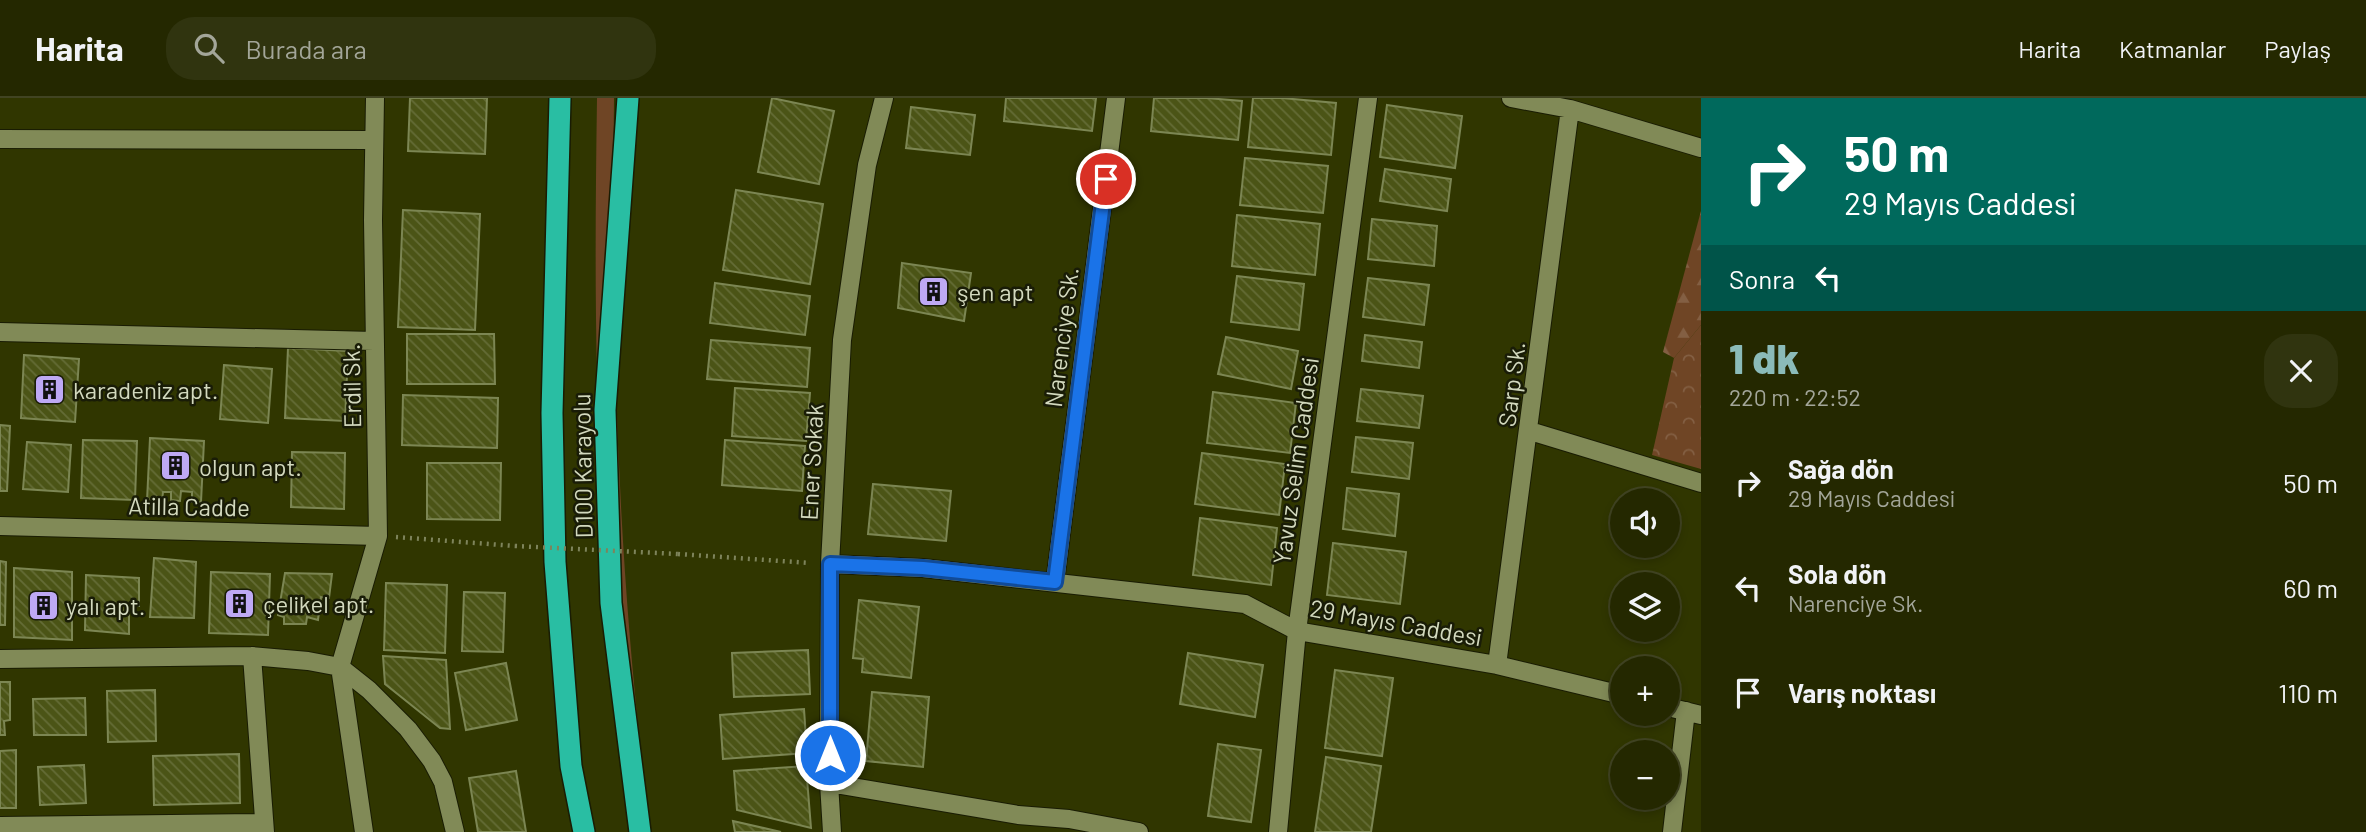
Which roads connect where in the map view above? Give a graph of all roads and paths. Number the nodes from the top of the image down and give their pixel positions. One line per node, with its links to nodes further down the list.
1 (375, 98): 10 (street, Erdil Sk.)
2 (560, 98): 33 (highway, D100 Karayolu)
3 (884, 98): 18 (street, Ener Sokak)
4 (1116, 98): 19 (street, Narenciye Sk.)
5 (1368, 98): 20 (street, Yavuz Selim Caddesi)
6 (1511, 98): 8 (street)
7 (628, 99): 34 (highway, D100 Karayolu)
8 (1570, 109): 11 (street); 14 (street, Sarp Sk.)
9 (0, 139): 10 (street)
10 (374, 140): 13 (street, Erdil Sk.)
11 (1701, 148)
12 (0, 332): 13 (street)
13 (374, 341): 17 (street, Erdil Sk.)
14 (1530, 431): 15 (street); 23 (street, Sarp Sk.)
15 (1701, 483)
16 (0, 526): 17 (street, Atilla Cadde)
17 (377, 536): 18 (path, bridge); 24 (street, Erdil Sk.)
18 (830, 564): 19 (street, 29 Mayıs Caddesi); 27 (street, Ener Sokak)
19 (1055, 582): 20 (street, 29 Mayıs Caddesi)
20 (1297, 631): 23 (street, 29 Mayıs Caddesi); 37 (street, Yavuz Selim Caddesi)
21 (252, 656): 22 (street); 24 (street); 30 (street)
22 (0, 659)
23 (1497, 665): 25 (street, 29 Mayıs Caddesi)
24 (340, 667): 31 (street); 32 (street)
25 (1610, 692)
26 (1694, 713): 38 (street)
27 (830, 783): 28 (street); 35 (street, Ener Sokak)
28 (1022, 824): 36 (street)
29 (0, 826): 30 (street)
30 (264, 828)
31 (364, 832)
32 (455, 832)
33 (584, 832)
34 (640, 832)
35 (832, 832)
36 (1139, 832)
37 (1278, 832)
38 (1672, 832)

